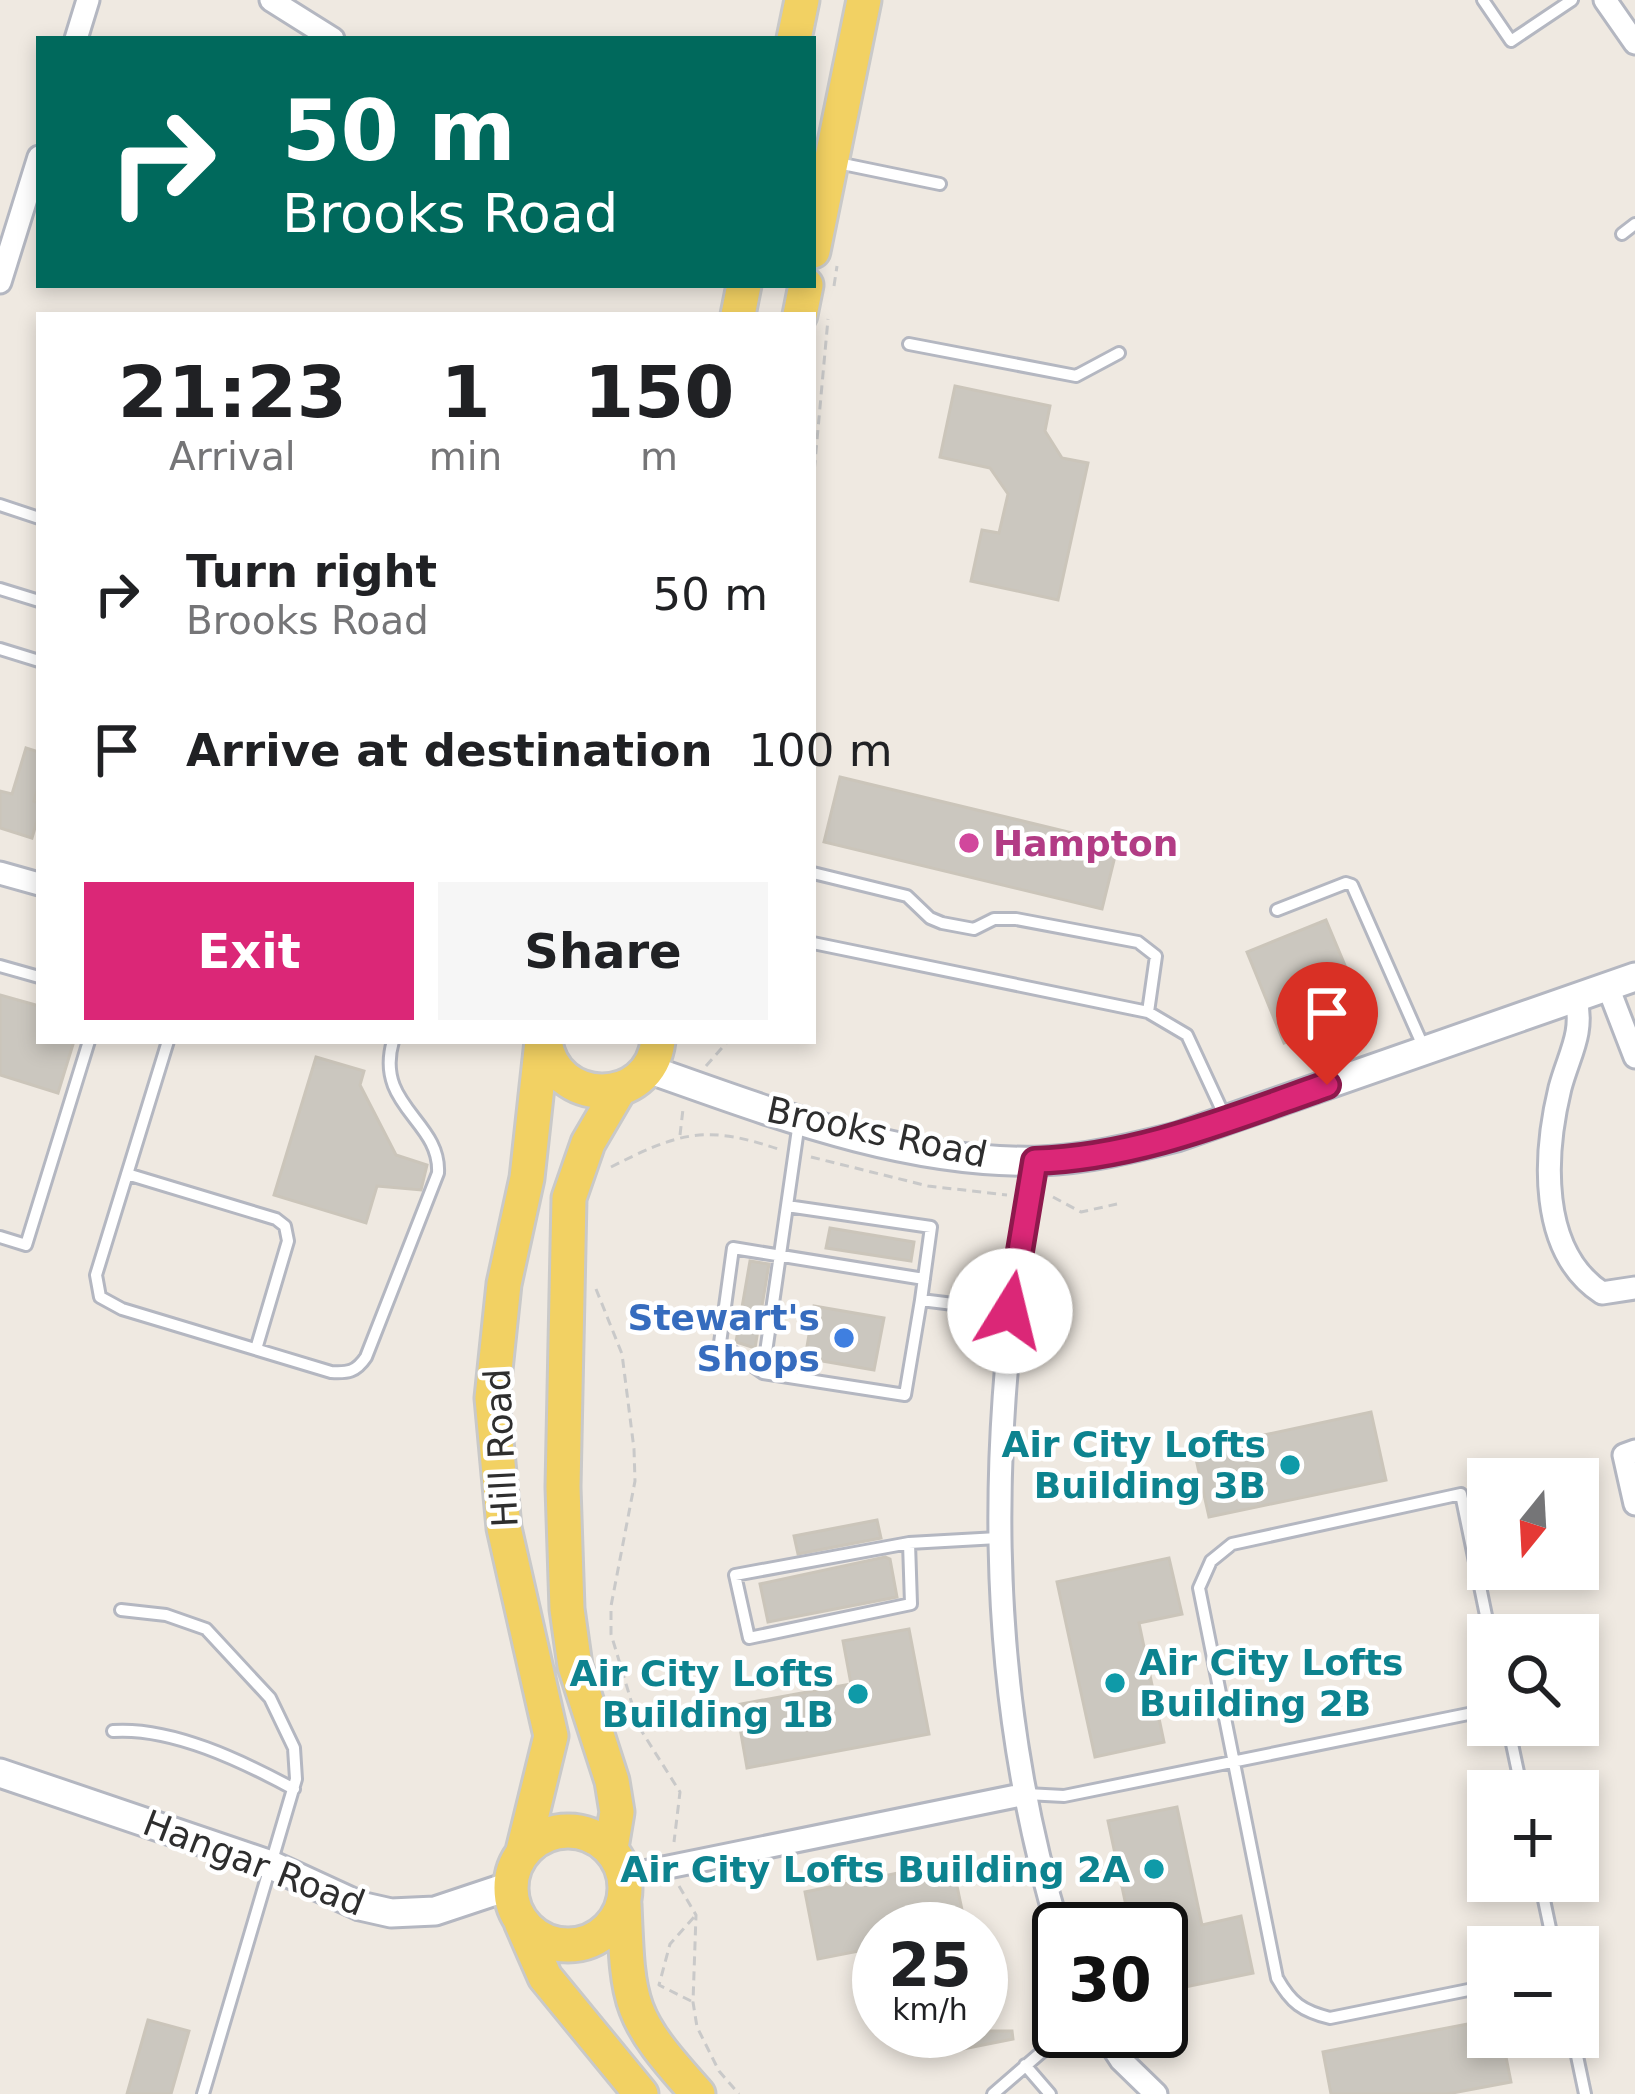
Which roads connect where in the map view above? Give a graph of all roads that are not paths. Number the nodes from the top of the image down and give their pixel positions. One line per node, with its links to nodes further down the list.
1 (88, 0): 9 (street)
2 (271, 0): 10 (street)
3 (802, 0): 11 (main road)
4 (864, 0): 13 (main road)
5 (1483, 0): 8 (lane)
6 (1573, 0): 8 (lane)
7 (1605, 0): 12 (street)
8 (1557, 4)
9 (77, 36)
10 (328, 36)
11 (795, 36)
12 (1635, 43)
13 (831, 161): 15 (lane); 18 (main road)
14 (36, 168): 19 (street)
15 (940, 184)
16 (1635, 224): 17 (lane)
17 (1622, 234)
18 (826, 254)
19 (0, 282)
20 (909, 344): 21 (lane)
21 (1119, 353)
22 (0, 505): 23 (lane)
23 (36, 517)
24 (0, 589): 25 (lane)
25 (36, 600)
26 (0, 649): 27 (lane)
27 (36, 660)
28 (0, 873): 30 (street)
29 (816, 874): 37 (lane)
30 (36, 883)
31 (1277, 910): 43 (lane)
32 (816, 944): 37 (lane)
33 (0, 965): 34 (lane)
34 (36, 976)
35 (1622, 982): 36 (street, Brooks Road); 45 (street)
36 (1576, 999): 43 (street, Brooks Road); 55 (street)
37 (1148, 1012): 48 (lane)
38 (88, 1044): 52 (lane)
39 (167, 1044): 50 (lane)
40 (392, 1044): 58 (lane)
41 (543, 1044): 72 (main road, Hill Road)
42 (544, 1044): 46 (main road)
43 (1424, 1049): 48 (street, Brooks Road)
44 (653, 1055): 46 (main road); 47 (street, Brooks Road)
45 (1635, 1057)
46 (619, 1090): 74 (main road, Hill Road)
47 (800, 1119): 49 (street, Brooks Road); 51 (lane)
48 (1226, 1120): 49 (street, Brooks Road)
49 (1035, 1161): 57 (street)
50 (127, 1174): 58 (lane); 58 (lane)
51 (787, 1206): 53 (lane); 54 (lane)
52 (0, 1237)
53 (780, 1256): 54 (lane); 59 (lane); 59 (lane)
54 (923, 1279): 56 (lane)
55 (1635, 1288)
56 (920, 1300): 57 (lane); 59 (lane)
57 (1010, 1311): 62 (street)
58 (256, 1349)
59 (763, 1373)
60 (1629, 1453): 61 (street)
61 (1635, 1504)
62 (998, 1538): 63 (lane); 71 (street)
63 (909, 1543): 63 (lane)
64 (121, 1610): 70 (lane)
65 (1486, 1614): 68 (lane)
66 (1467, 1714): 68 (lane)
67 (112, 1731): 70 (lane)
68 (1234, 1762): 71 (lane); 78 (lane)
69 (0, 1773): 73 (street, Hangar Road)
70 (295, 1784): 73 (lane)
71 (1026, 1794): 74 (street); 76 (street)
72 (523, 1851): 74 (main road); 75 (main road)
73 (271, 1864): 75 (street, Hangar Road); 83 (lane)
74 (620, 1876): 77 (main road); 85 (main road, Hill Road)
75 (510, 1886): 77 (main road)
76 (1052, 1902)
77 (521, 1921): 84 (main road)
78 (1467, 1990)
79 (1033, 2058): 82 (lane)
80 (1120, 2058): 88 (street)
81 (1577, 2058): 89 (lane)
82 (1025, 2065): 86 (lane); 87 (lane)
83 (202, 2094)
84 (641, 2094)
85 (698, 2094)
86 (993, 2094)
87 (1050, 2094)
88 (1156, 2094)
89 (1585, 2094)

